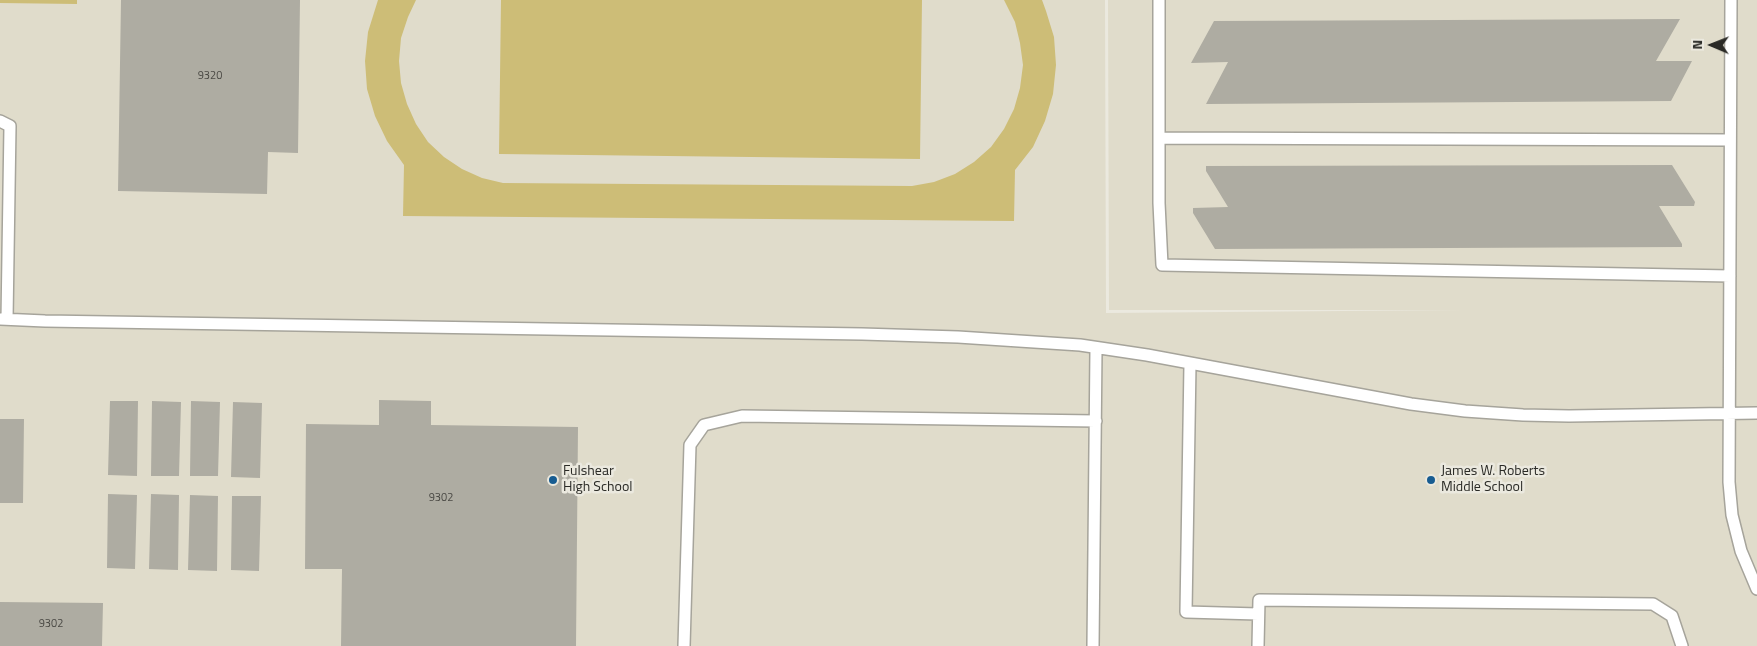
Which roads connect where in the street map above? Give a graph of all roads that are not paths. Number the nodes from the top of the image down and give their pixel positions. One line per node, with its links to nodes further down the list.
1 (1159, 0): 4 (lane)
2 (1731, 0): 5 (lane)
3 (0, 121): 7 (lane)
4 (1159, 138): 5 (lane); 6 (lane)
5 (1730, 140): 6 (lane)
6 (1730, 276): 10 (lane)
7 (4, 319): 8 (lane)
8 (1096, 349): 9 (lane); 12 (lane)
9 (1190, 364): 10 (lane); 14 (lane)
10 (1730, 413): 11 (lane); 13 (lane)
11 (1757, 413)
12 (1096, 421): 15 (lane); 16 (lane)
13 (1757, 588)
14 (1258, 614): 17 (lane); 18 (lane)
15 (684, 646)
16 (1093, 646)
17 (1258, 646)
18 (1682, 646)

